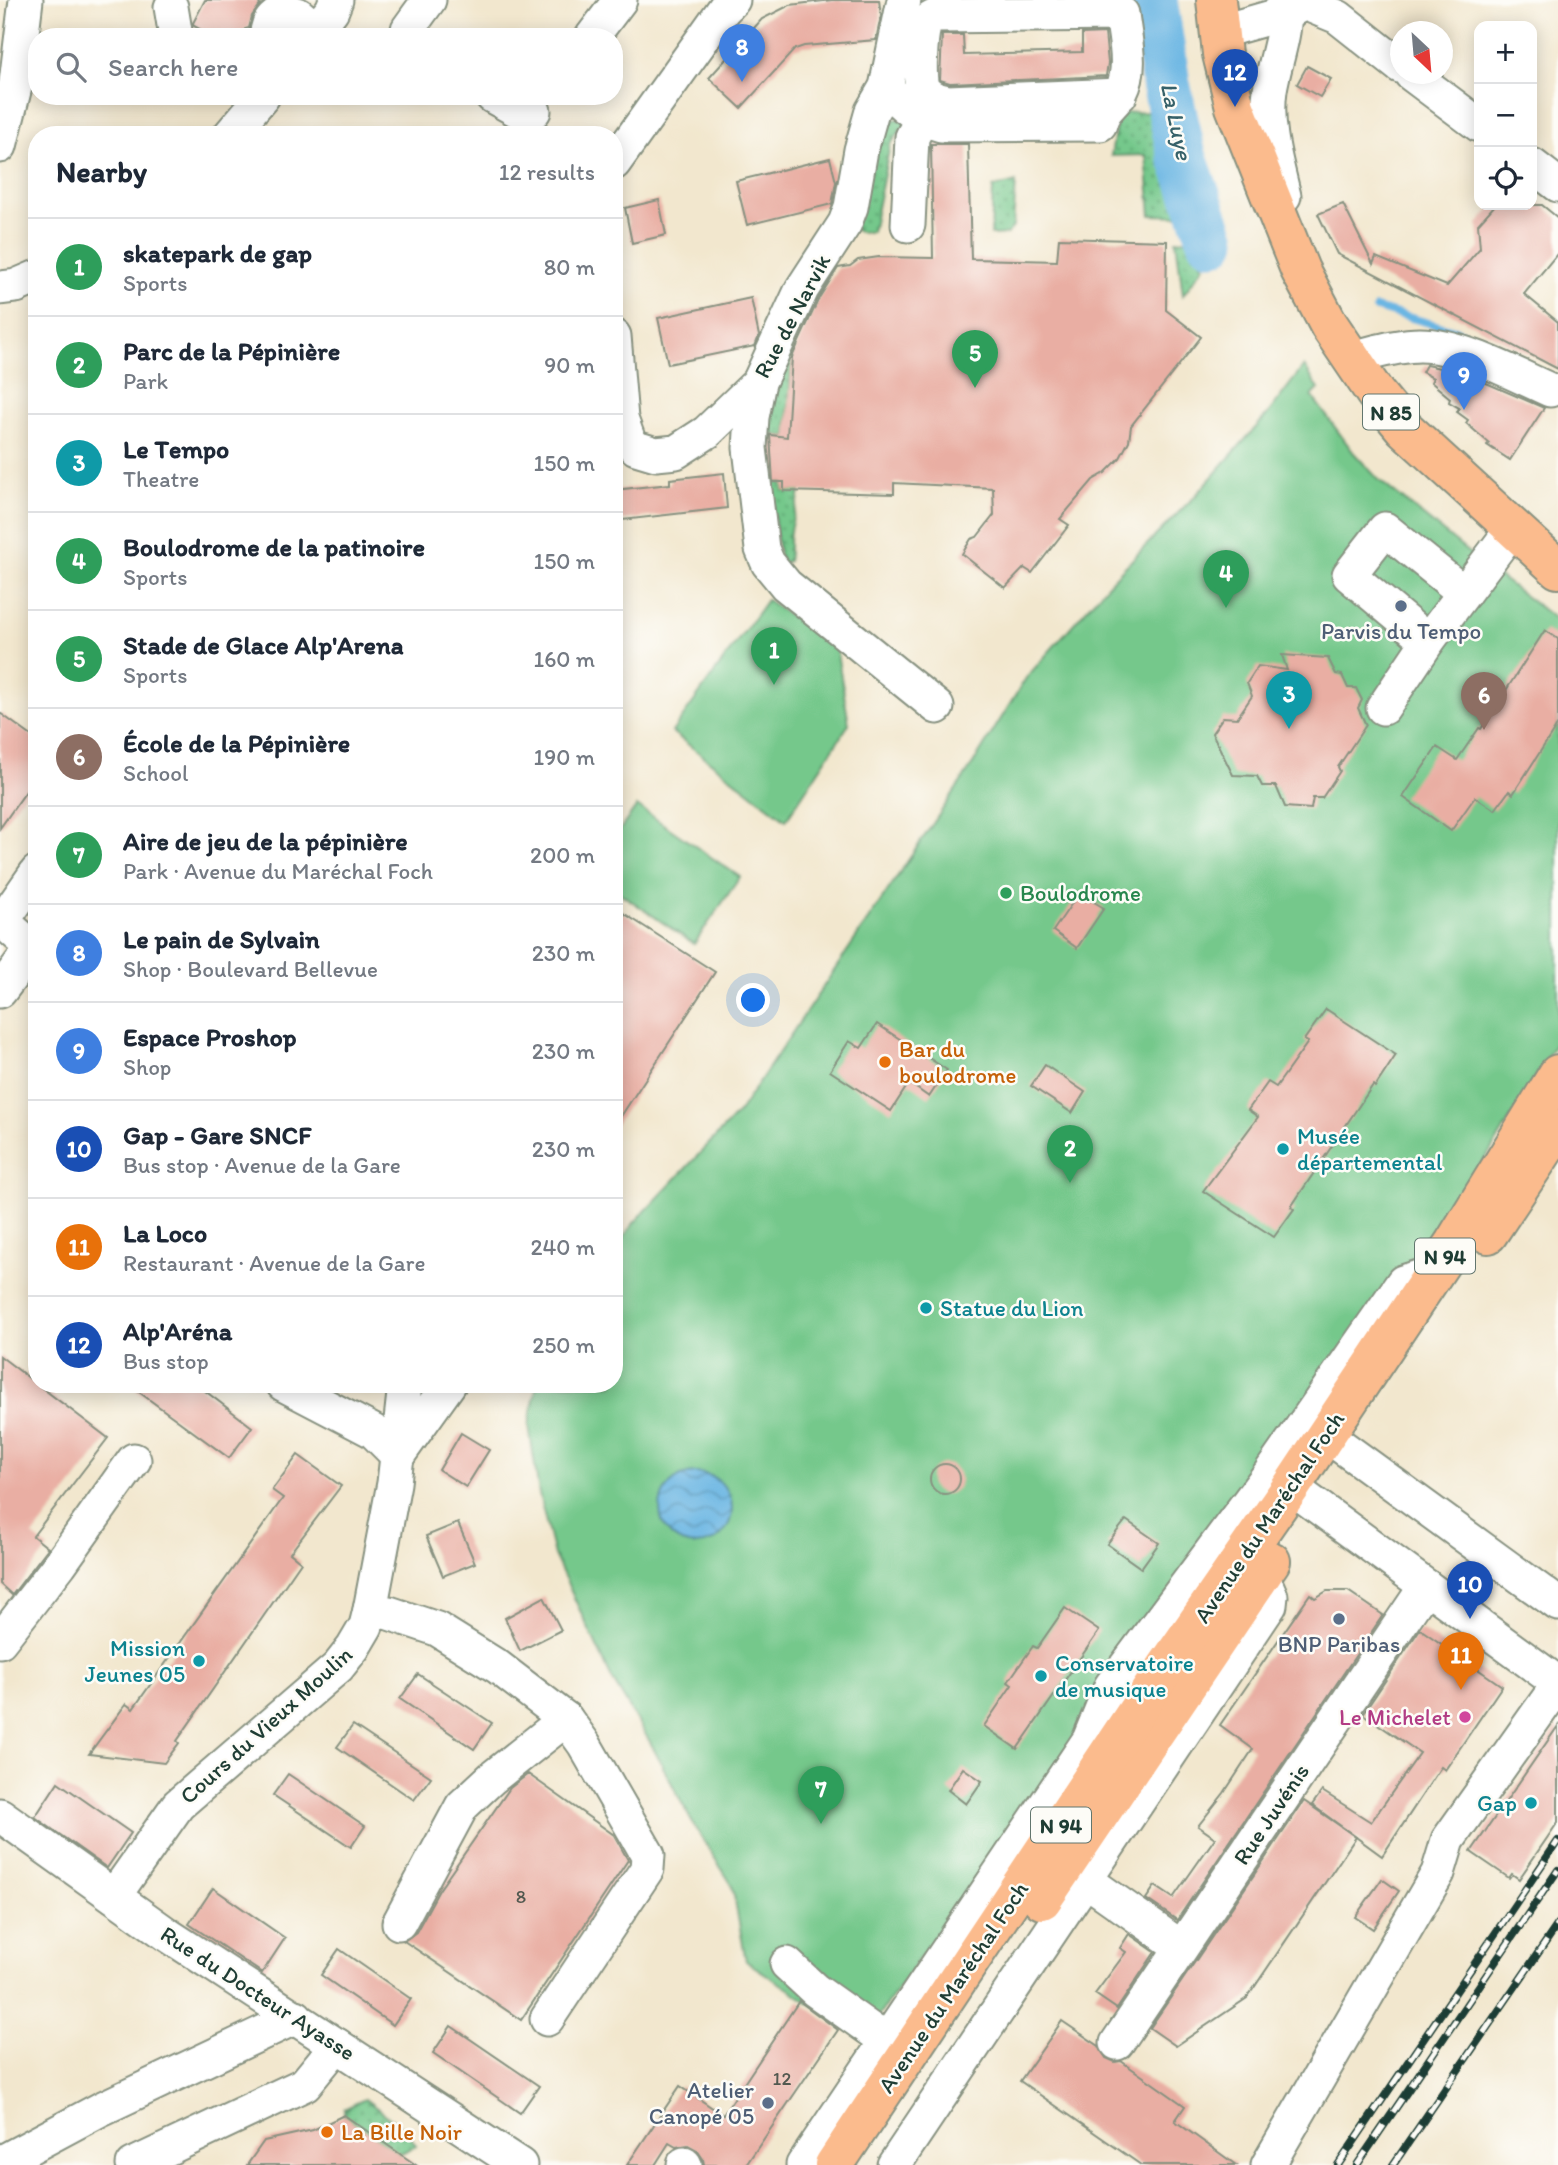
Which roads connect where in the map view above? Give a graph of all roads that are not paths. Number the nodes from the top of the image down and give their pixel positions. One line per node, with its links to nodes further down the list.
1 (26, 0): 24 (street)
2 (336, 0): 11 (street)
3 (429, 0): 12 (street)
4 (620, 0): 13 (street)
5 (733, 0): 25 (street)
6 (904, 0): 15 (street, Rue de Narvik)
7 (1295, 4): 9 (street); 14 (street); 29 (street)
8 (280, 16): 10 (street)
9 (1218, 16): 29 (main road, N 85)
10 (308, 28)
11 (317, 28)
12 (409, 28)
13 (599, 28)
14 (1390, 57)
15 (881, 71): 21 (street); 33 (street, Rue de Narvik)
16 (1425, 84): 22 (street)
17 (1119, 95): 17 (street); 21 (street)
18 (256, 105): 23 (street)
19 (508, 105): 20 (street)
20 (539, 114)
21 (922, 119): 28 (street)
22 (1474, 121)
23 (238, 126)
24 (0, 146)
25 (623, 150)
26 (1537, 169): 27 (street)
27 (1558, 185)
28 (908, 225)
29 (1300, 270): 32 (main road, N 85)
30 (28, 281): 31 (street)
31 (0, 288)
32 (1350, 358): 34 (street); 36 (main road, N 85)
33 (759, 382): 35 (street, Rue de Narvik); 42 (street)
34 (1550, 390)
35 (623, 427)
36 (1513, 528): 37 (main road, N 85); 38 (main road, N 85); 39 (main road); 40 (street)
37 (1558, 551)
38 (1558, 569)
39 (1558, 590)
40 (1464, 593): 41 (street); 41 (street)
41 (1428, 641): 43 (street)
42 (937, 707)
43 (1384, 708)
44 (28, 885): 45 (street)
45 (28, 940)
46 (28, 954): 47 (street)
47 (0, 991)
48 (1558, 1074): 50 (main road, Avenue du Maréchal Foch / N 94)
49 (1558, 1129): 54 (main road, Avenue du Maréchal Foch / N 94)
50 (1435, 1272): 54 (main road, Avenue du Maréchal Foch / N 94); 58 (street)
51 (300, 1393): 55 (street)
52 (404, 1393): 55 (street, Cours du Vieux Moulin)
53 (443, 1393): 55 (street, Cours du Vieux Moulin)
54 (1335, 1442): 57 (main road, Avenue du Maréchal Foch / N 94); 60 (street)
55 (398, 1456): 61 (street, Cours du Vieux Moulin)
56 (134, 1460): 62 (street)
57 (1291, 1501): 58 (street); 59 (street); 66 (main road, Avenue du Maréchal Foch / N 94); 66 (main road, Avenue du Maréchal Foch / N 94)
58 (1224, 1534): 79 (street)
59 (1426, 1586): 63 (street); 69 (street, Rue Juvénis)
60 (1558, 1604)
61 (370, 1610): 64 (street); 67 (street, Cours du Vieux Moulin)
62 (0, 1641)
63 (1558, 1684): 83 (street)
64 (566, 1719): 68 (street); 72 (street)
65 (1, 1817): 67 (street, Rue du Docteur Ayasse)
66 (1065, 1865): 69 (street); 80 (main road, Avenue du Maréchal Foch / N 94); 81 (main road, Avenue du Maréchal Foch / N 94); 82 (street)
67 (114, 1896): 71 (street, Rue du Docteur Ayasse)
68 (399, 1923)
69 (1181, 1947): 74 (street, Rue Juvénis)
70 (787, 1964): 73 (street)
71 (296, 2017): 75 (street, Rue du Docteur Ayasse); 77 (street)
72 (547, 2019)
73 (877, 2034)
74 (1117, 2043)
75 (337, 2045): 76 (street, Rue du Docteur Ayasse); 78 (street)
76 (503, 2161)
77 (0, 2163)
78 (133, 2165)
79 (803, 2165)
80 (834, 2165)
81 (862, 2165)
82 (894, 2165)
83 (1268, 2165)

